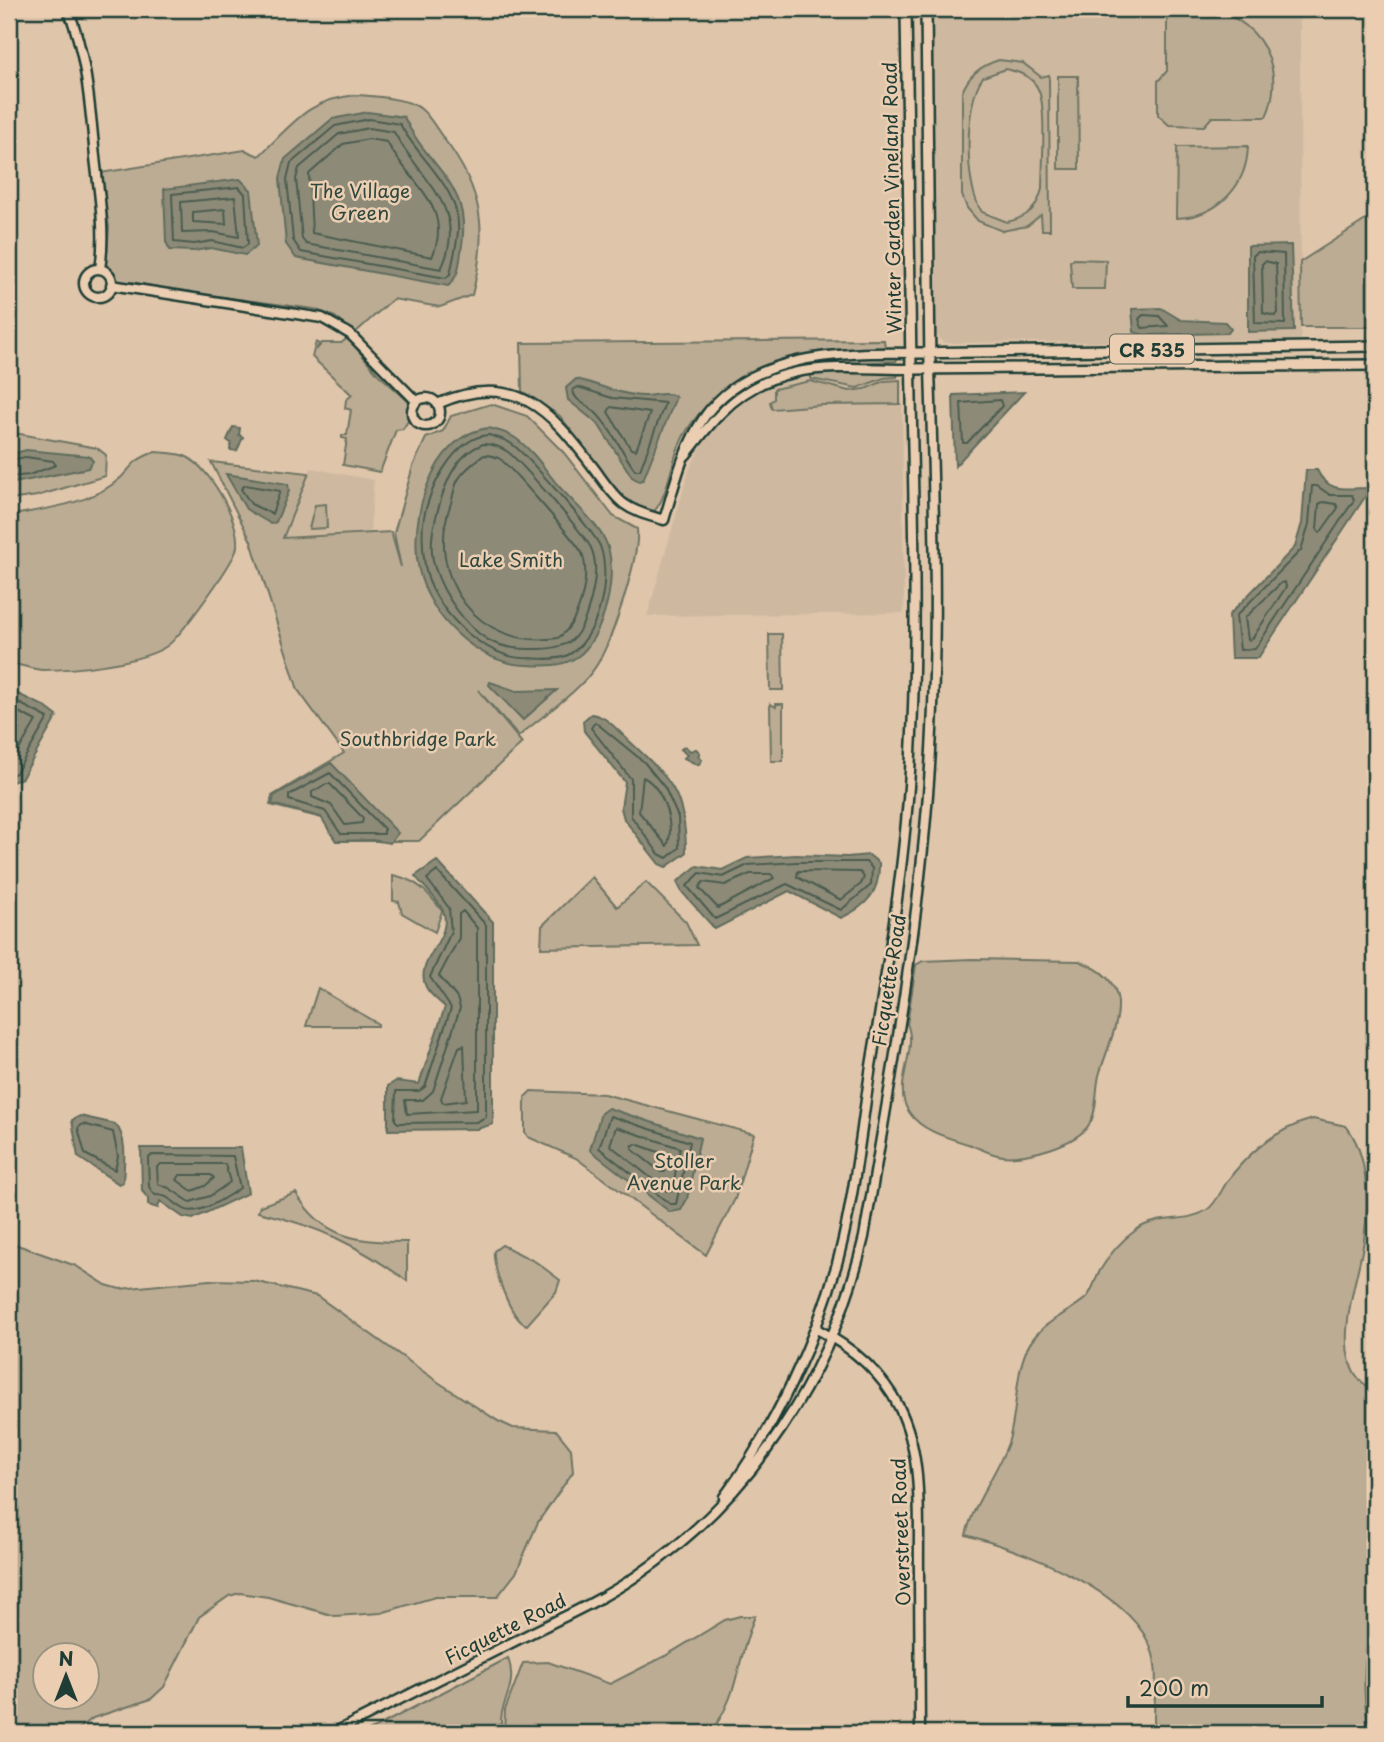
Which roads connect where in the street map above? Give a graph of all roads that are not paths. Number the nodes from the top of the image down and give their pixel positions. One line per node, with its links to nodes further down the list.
1 (68, 9): 4 (main road)
2 (906, 9): 7 (main road, Winter Garden Vineland Road)
3 (926, 9): 8 (main road, Winter Garden Vineland Road)
4 (100, 269): 5 (main road); 5 (main road)
5 (111, 285): 12 (main road)
6 (1375, 346): 8 (main road, CR 535)
7 (910, 353): 8 (main road); 11 (main road, Winter Garden Vineland Road); 14 (main road)
8 (929, 353): 10 (main road, Winter Garden Vineland Road)
9 (1375, 365): 10 (main road, CR 535)
10 (930, 368): 11 (main road, CR 535); 16 (main road, Ficquette Road)
11 (911, 369): 14 (main road); 15 (main road, Ficquette Road)
12 (416, 401): 13 (main road); 13 (main road)
13 (438, 404): 14 (main road)
14 (686, 455)
15 (815, 1328): 16 (main road, Overstreet Road); 17 (main road, Ficquette Road)
16 (832, 1337): 17 (main road, Ficquette Road); 19 (main road, Overstreet Road)
17 (685, 1540): 18 (main road, Ficquette Road)
18 (333, 1733)
19 (920, 1733)

